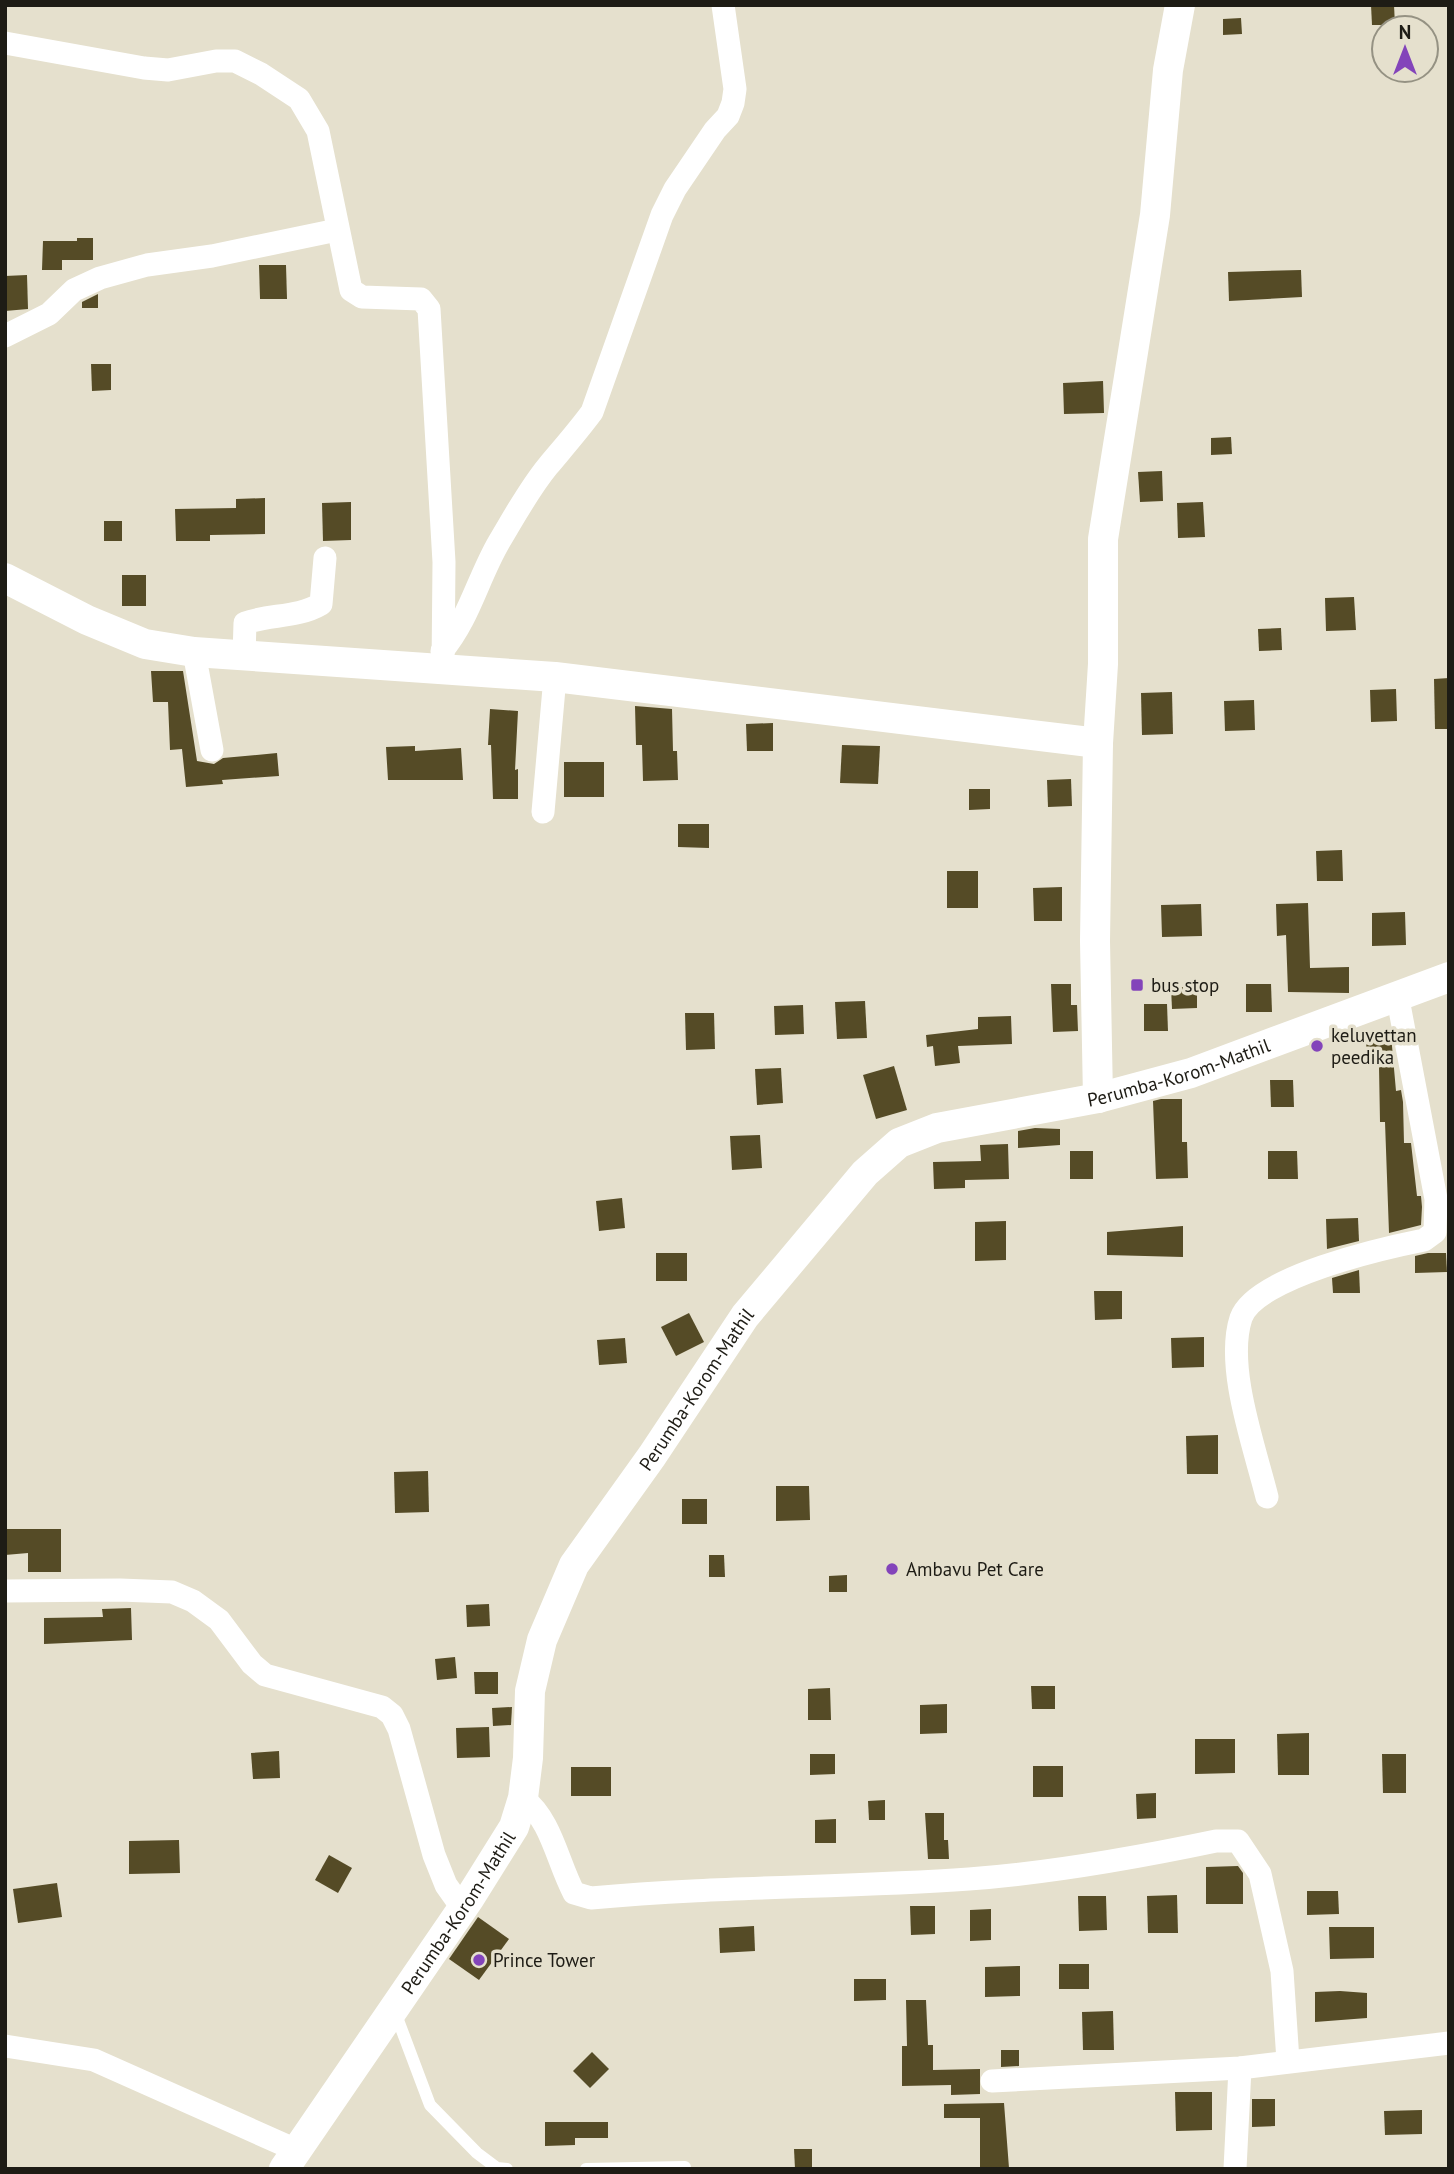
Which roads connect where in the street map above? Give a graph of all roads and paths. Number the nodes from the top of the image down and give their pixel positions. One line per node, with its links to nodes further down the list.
1 (723, 5): 10 (street)
2 (1180, 5): 12 (street)
3 (5, 43): 4 (street)
4 (337, 230): 5 (street); 10 (street)
5 (5, 336)
6 (325, 558): 9 (street)
7 (5, 578): 8 (street)
8 (194, 652): 9 (street); 13 (street)
9 (244, 656): 10 (street)
10 (443, 660): 11 (street)
11 (555, 677): 12 (street); 14 (street)
12 (1098, 743): 17 (street)
13 (212, 750)
14 (543, 812)
15 (1449, 977): 16 (street, Perumba-Korom-Mathil)
16 (1397, 994): 17 (street, Perumba-Korom-Mathil); 18 (street)
17 (1098, 1098): 20 (street, Perumba-Korom-Mathil)
18 (1267, 1497)
19 (5, 1591): 21 (street)
20 (523, 1798): 21 (street, Perumba-Korom-Mathil); 25 (street)
21 (463, 1909): 22 (street, Perumba-Korom-Mathil)
22 (393, 2009): 28 (street, Perumba-Korom-Mathil); 30 (lane)
23 (1449, 2043): 25 (street)
24 (5, 2046): 28 (street)
25 (1288, 2061): 26 (street)
26 (1240, 2068): 27 (street); 32 (street)
27 (992, 2081)
28 (290, 2159)
29 (685, 2167): 31 (lane)
30 (507, 2169)
31 (586, 2169)
32 (1236, 2169)

